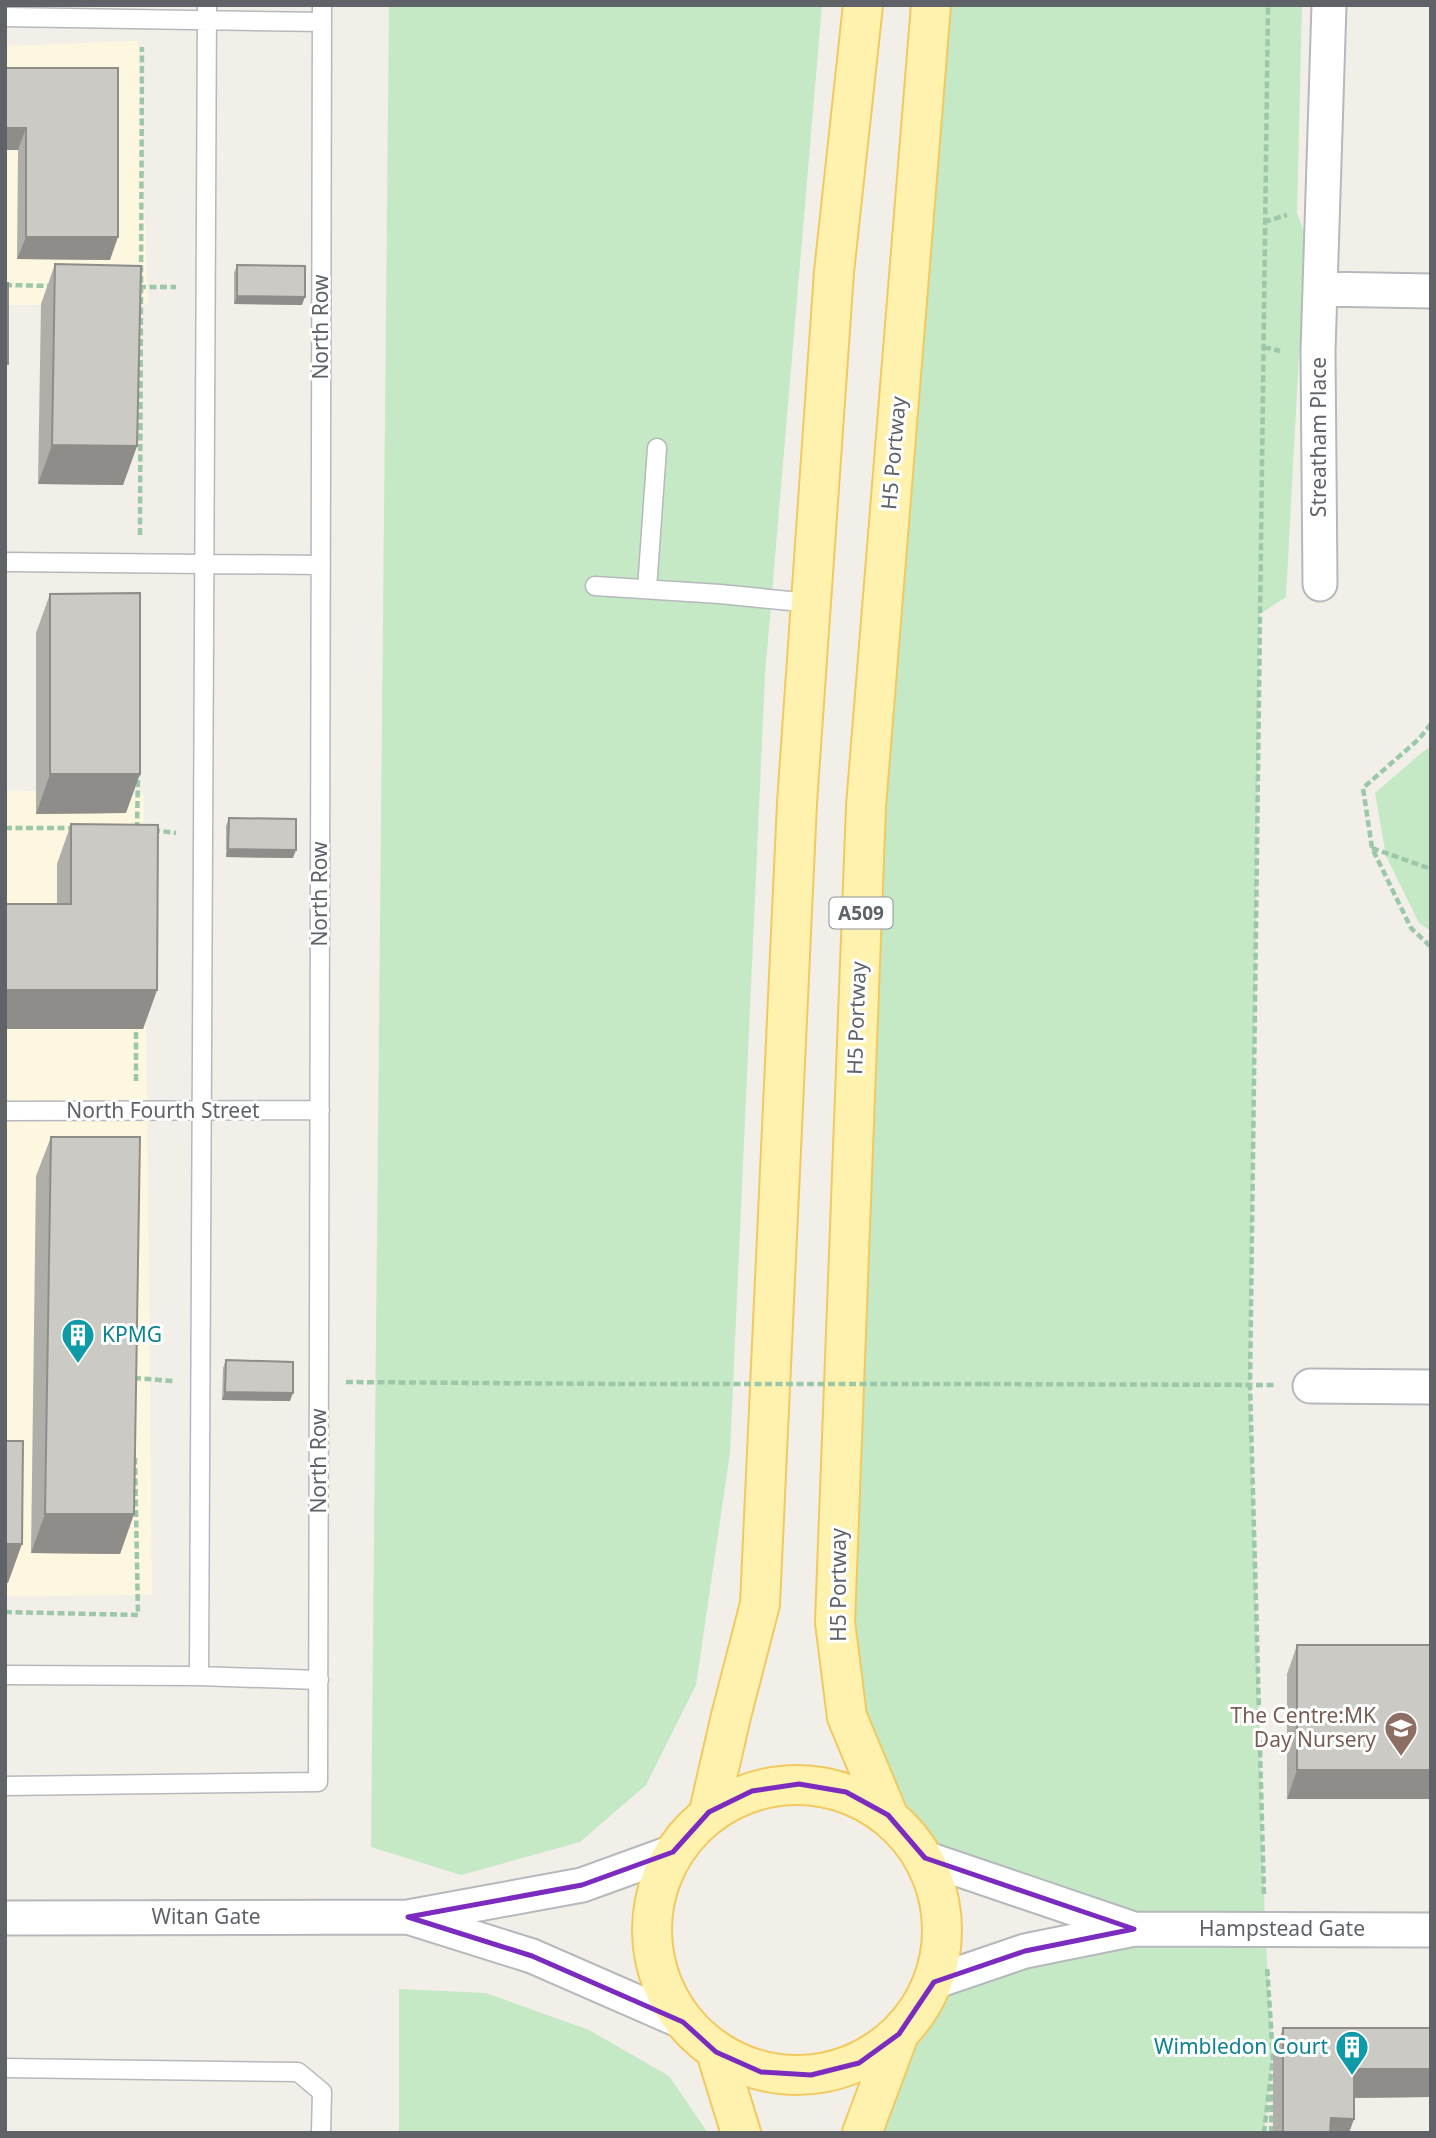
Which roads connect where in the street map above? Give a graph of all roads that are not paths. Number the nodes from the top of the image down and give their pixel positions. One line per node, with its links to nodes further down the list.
1 (863, 5): 16 (main road)
2 (931, 5): 27 (main road, H5 Portway / A509)
3 (1329, 5): 7 (street, Streatham Place)
4 (207, 13): 5 (lane); 6 (lane); 11 (lane)
5 (322, 14): 12 (lane, North Row)
6 (5, 17)
7 (1320, 289): 8 (street); 13 (street, Streatham Place)
8 (1431, 291)
9 (657, 448): 15 (lane)
10 (5, 562): 11 (lane)
11 (205, 565): 12 (lane); 18 (lane)
12 (321, 565): 19 (lane, North Row)
13 (1320, 584)
14 (595, 586): 15 (lane)
15 (648, 589): 16 (lane)
16 (810, 603): 26 (main road)
17 (5, 1111): 18 (lane, North Fourth Street)
18 (202, 1111): 19 (lane, North Fourth Street); 23 (lane)
19 (320, 1111): 24 (lane, North Row)
20 (1310, 1386): 21 (street)
21 (1431, 1387)
22 (5, 1675): 23 (lane)
23 (199, 1676): 24 (lane)
24 (319, 1681): 25 (lane, North Row)
25 (5, 1786)
26 (709, 1812): 27 (main road); 28 (main road)
27 (888, 1815): 29 (main road)
28 (673, 1852): 30 (street, Witan Gate); 35 (main road)
29 (925, 1858): 32 (street, Hampstead Gate); 34 (main road)
30 (408, 1917): 31 (street, Witan Gate); 35 (street, Witan Gate)
31 (5, 1918)
32 (1134, 1929): 33 (street, Hampstead Gate); 34 (street, Hampstead Gate)
33 (1431, 1930)
34 (934, 1982): 36 (main road)
35 (683, 2022): 37 (main road)
36 (899, 2034): 37 (main road); 41 (main road)
37 (716, 2052): 40 (main road)
38 (5, 2068): 39 (lane)
39 (321, 2133)
40 (741, 2133)
41 (862, 2133)

